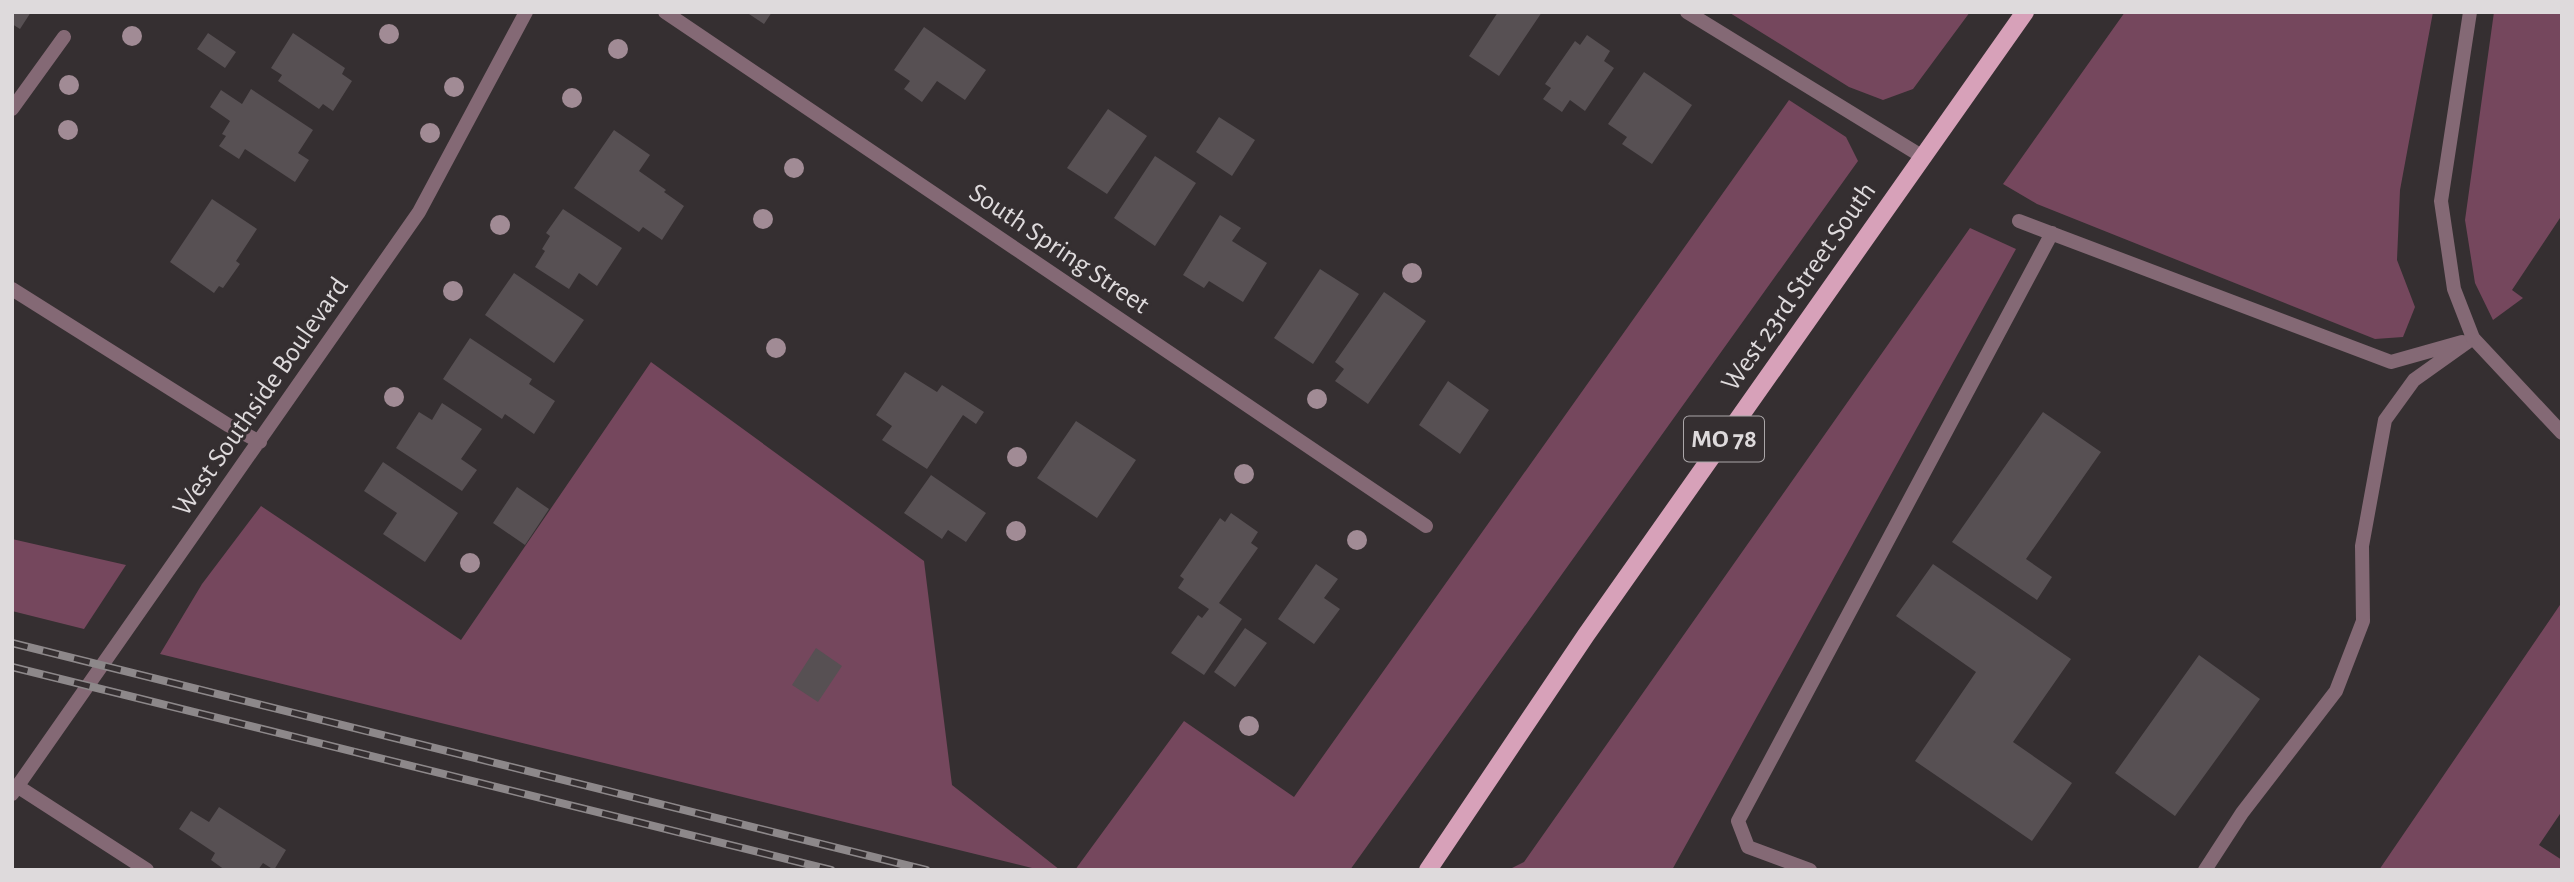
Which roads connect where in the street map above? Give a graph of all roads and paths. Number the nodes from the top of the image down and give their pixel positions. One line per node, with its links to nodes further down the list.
1 (526, 12): 14 (street, West Southside Boulevard)
2 (665, 12): 15 (street, South Spring Street)
3 (1687, 12): 8 (street)
4 (2025, 12): 8 (main road, West 23rd Street South / MO 78)
5 (2470, 12): 12 (street)
6 (64, 37): 7 (street)
7 (12, 109)
8 (1923, 157): 18 (main road, West 23rd Street South / MO 78)
9 (2019, 220): 10 (street)
10 (2052, 233): 12 (street); 19 (street)
11 (12, 289): 14 (street)
12 (2473, 338): 13 (street); 20 (street)
13 (2562, 433)
14 (260, 442): 16 (street, West Southside Boulevard)
15 (1426, 526)
16 (15, 790): 17 (street)
17 (147, 870)
18 (1428, 870)
19 (1810, 870)
20 (2205, 870)

